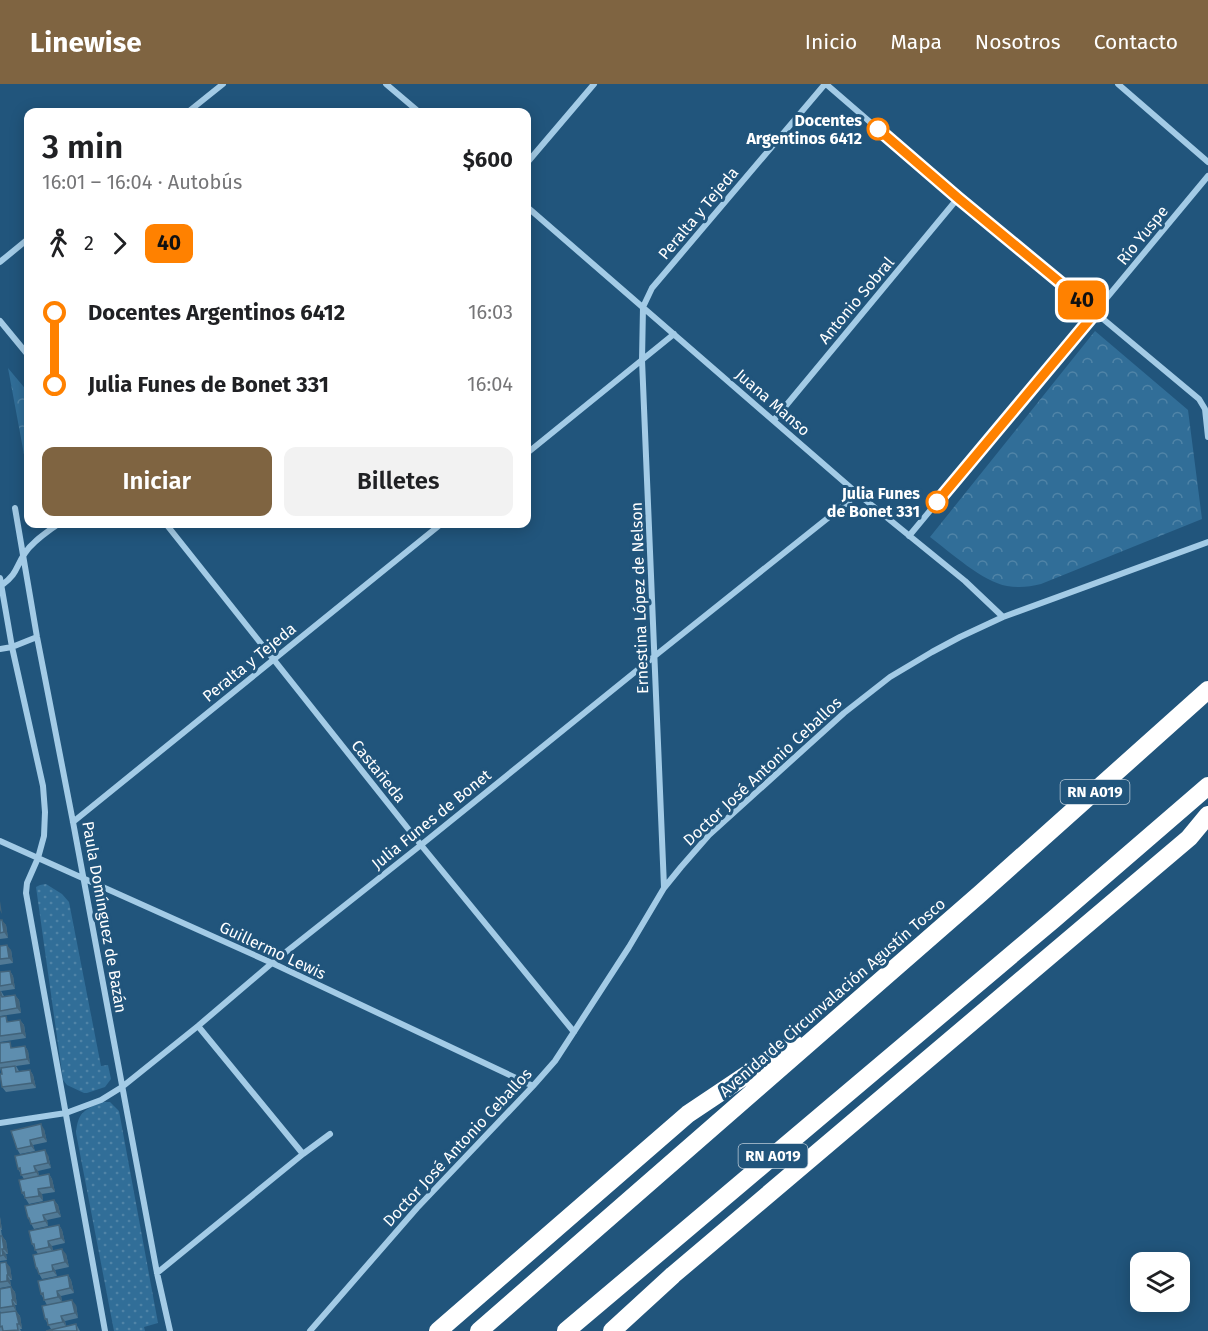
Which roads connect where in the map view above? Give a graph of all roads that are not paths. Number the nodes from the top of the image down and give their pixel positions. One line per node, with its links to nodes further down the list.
1 (223, 84): 6 (street)
2 (386, 84): 7 (street)
3 (594, 84): 8 (street)
4 (826, 84): 11 (street); 15 (street, Peralta y Tejeda)
5 (1118, 84): 9 (street)
6 (193, 108)
7 (414, 108)
8 (531, 158)
9 (1208, 162)
10 (1208, 176): 16 (street, Río Yuspe)
11 (958, 198): 16 (street); 21 (street, Antonio Sobral)
12 (531, 210): 15 (street, Juana Manso)
13 (24, 242): 14 (street)
14 (0, 262)
15 (643, 307): 18 (street, Juana Manso); 20 (street, Ernestina López de Nelson)
16 (1096, 312): 22 (street); 29 (street)
17 (0, 321): 19 (street)
18 (674, 334): 20 (street); 21 (street, Juana Manso)
19 (24, 351)
20 (642, 360): 23 (street); 37 (street, Ernestina López de Nelson)
21 (774, 420): 24 (street, Juana Manso)
22 (1208, 437)
23 (531, 450)
24 (858, 494): 29 (street, Juana Manso); 37 (street, Julia Funes de Bonet)
25 (15, 508): 31 (street, Paula Domínguez de Bazán)
26 (53, 528): 31 (street)
27 (169, 528): 38 (street, Castañeda)
28 (436, 528): 38 (street, Peralta y Tejeda)
29 (909, 536): 33 (street, Juana Manso)
30 (1208, 542): 33 (street, Doctor José Antonio Ceballos)
31 (24, 554): 32 (street); 34 (street, Paula Domínguez de Bazán)
32 (1, 582): 35 (street)
33 (1003, 617): 47 (street, Doctor José Antonio Ceballos)
34 (37, 637): 35 (street); 42 (street, Paula Domínguez de Bazán)
35 (12, 647): 36 (street); 45 (street)
36 (0, 649)
37 (656, 655): 44 (street, Julia Funes de Bonet); 47 (street, Ernestina López de Nelson)
38 (273, 660): 42 (street, Peralta y Tejeda); 44 (street, Castañeda)
39 (1208, 690): 49 (highway, Avenida de Circunvalación Agustín Tosco / RN A019)
40 (1208, 786): 64 (highway, RN A019)
41 (1208, 815): 65 (highway)
42 (73, 822): 46 (street, Paula Domínguez de Bazán)
43 (0, 841): 45 (street, Guillermo Lewis)
44 (421, 845): 48 (street, Julia Funes de Bonet); 51 (street, Castañeda)
45 (38, 858): 46 (street, Guillermo Lewis); 54 (street)
46 (83, 878): 48 (street, Guillermo Lewis); 53 (street, Paula Domínguez de Bazán)
47 (664, 888): 51 (street, Doctor José Antonio Ceballos)
48 (272, 963): 50 (street, Julia Funes de Bonet); 52 (street, Guillermo Lewis)
49 (850, 1006): 62 (highway); 63 (highway, Avenida de Circunvalación Agustín Tosco / RN A019)
50 (198, 1026): 53 (street, Julia Funes de Bonet); 57 (street)
51 (574, 1032): 52 (street, Doctor José Antonio Ceballos)
52 (534, 1086): 61 (street, Doctor José Antonio Ceballos)
53 (122, 1088): 54 (street, Julia Funes de Bonet); 58 (street, Paula Domínguez de Bazán)
54 (66, 1113): 55 (street, Julia Funes de Bonet); 59 (street)
55 (0, 1123)
56 (330, 1134): 57 (street)
57 (303, 1154): 58 (street)
58 (157, 1273): 60 (street, Paula Domínguez de Bazán)
59 (105, 1331)
60 (170, 1331)
61 (310, 1331)
62 (438, 1331)
63 (479, 1331)
64 (566, 1331)
65 (612, 1331)

